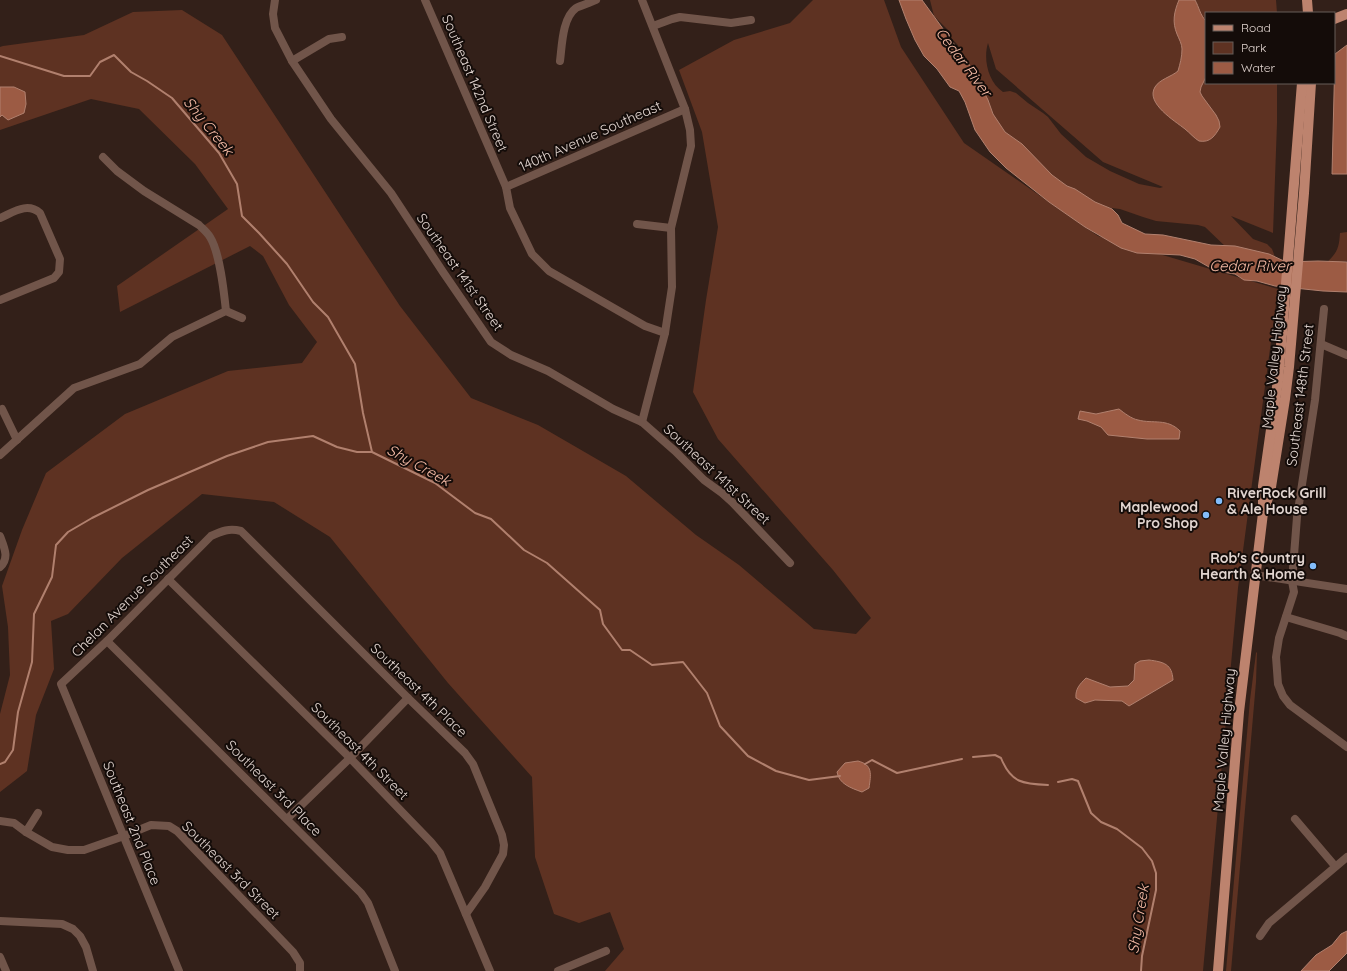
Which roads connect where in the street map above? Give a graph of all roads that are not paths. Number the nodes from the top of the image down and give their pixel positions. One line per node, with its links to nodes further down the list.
1 (425, 0): 16 (street, Southeast 142nd Street)
2 (596, 0): 11 (street)
3 (642, 0): 8 (street)
4 (1307, 0): 6 (main road)
5 (274, 2): 10 (street, Southeast 141st Street)
6 (1308, 12)
7 (751, 20): 8 (street)
8 (653, 26): 14 (street)
9 (342, 36): 10 (street)
10 (292, 61): 29 (street, Southeast 141st Street)
11 (560, 61)
12 (1302, 84): 20 (main road, Maple Valley Highway)
13 (1311, 84): 20 (main road, Maple Valley Highway)
14 (685, 109): 16 (street, 140th Avenue Southeast); 19 (street)
15 (103, 157): 23 (street)
16 (506, 187): 25 (street, Southeast 142nd Street)
17 (0, 218): 21 (street)
18 (637, 224): 19 (street)
19 (671, 228): 25 (street)
20 (1295, 240): 36 (main road, Maple Valley Highway)
21 (0, 300)
22 (1324, 309): 26 (street, Southeast 148th Street)
23 (226, 311): 24 (street); 30 (street)
24 (242, 318)
25 (665, 333): 29 (street)
26 (1321, 344): 27 (street); 38 (street, Southeast 148th Street)
27 (1347, 355)
28 (2, 409): 30 (street)
29 (642, 422): 34 (street, Southeast 141st Street)
30 (17, 440): 31 (street)
31 (0, 455)
32 (222, 530): 37 (street, Chelan Avenue Southeast); 44 (street, Southeast 4th Place)
33 (0, 536): 35 (street)
34 (790, 563)
35 (2, 565)
36 (1255, 575): 38 (street); 67 (main road, Maple Valley Highway)
37 (168, 579): 42 (street, Chelan Avenue Southeast); 46 (street, Southeast 4th Street)
38 (1292, 581): 39 (street); 40 (street, Southeast 148th Street)
39 (1347, 589)
40 (1286, 617): 41 (street); 45 (street, Southeast 148th Street)
41 (1347, 636)
42 (107, 641): 43 (street, Chelan Avenue Southeast); 48 (street, Southeast 3rd Place)
43 (61, 684): 52 (street, Southeast 2nd Place)
44 (408, 698): 46 (street); 55 (street, Southeast 4th Place)
45 (1347, 747)
46 (350, 758): 48 (street); 55 (street, Southeast 4th Street)
47 (38, 813): 51 (street)
48 (287, 819): 64 (street, Southeast 3rd Place)
49 (1295, 819): 54 (street)
50 (0, 821): 51 (street, Southeast 3rd Street)
51 (26, 832): 52 (street, Southeast 3rd Street)
52 (124, 836): 62 (street, Southeast 2nd Place); 63 (street, Southeast 3rd Street)
53 (1347, 857): 54 (street)
54 (1335, 866): 57 (street)
55 (466, 914): 65 (street, Southeast 4th Street)
56 (0, 921): 61 (street)
57 (1260, 936)
58 (606, 951): 66 (street)
59 (0, 957): 60 (street)
60 (6, 971)
61 (94, 971)
62 (179, 971)
63 (300, 971)
64 (396, 971)
65 (490, 971)
66 (558, 971)
67 (1218, 971)

